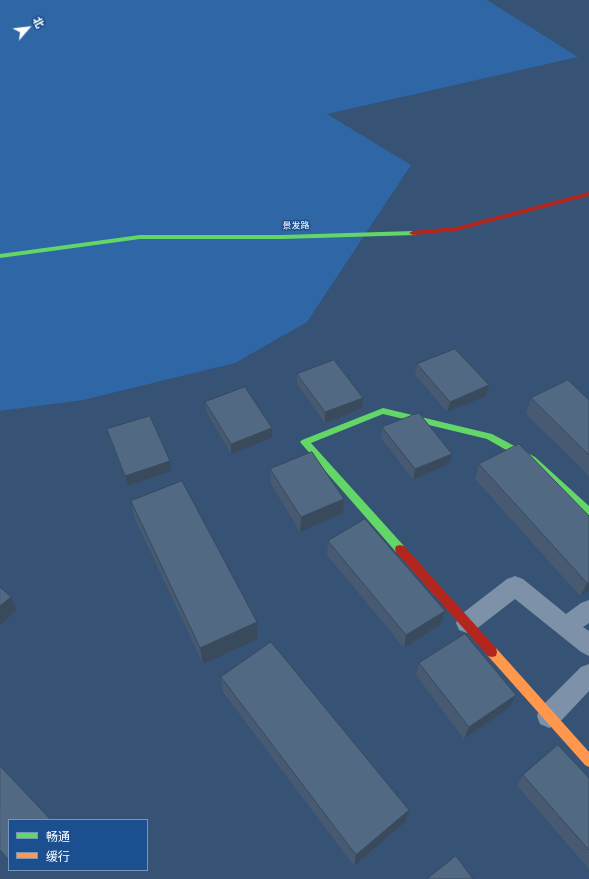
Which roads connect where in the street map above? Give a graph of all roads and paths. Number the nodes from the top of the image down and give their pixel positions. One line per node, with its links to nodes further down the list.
1 (589, 194): 2 (street, 景发路)
2 (0, 256)
3 (589, 512): 5 (street)
4 (589, 610): 6 (street)
5 (467, 623): 6 (street); 9 (street)
6 (566, 627): 7 (street)
7 (589, 645)
8 (589, 675): 9 (street)
9 (549, 716): 10 (street)
10 (589, 761)

